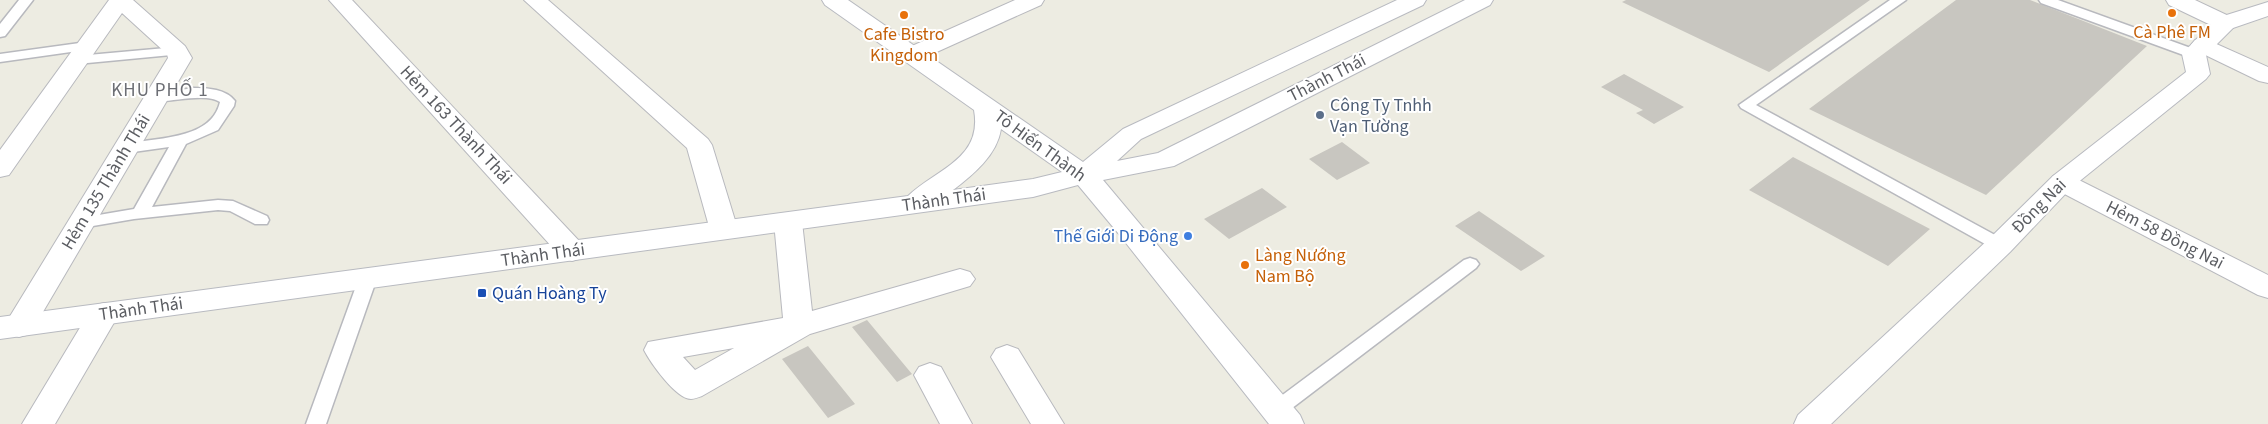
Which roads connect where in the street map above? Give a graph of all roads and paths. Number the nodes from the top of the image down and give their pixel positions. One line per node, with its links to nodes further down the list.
1 (26, 0): 14 (lane)
2 (120, 0): 16 (street); 17 (street)
3 (340, 0): 35 (street, Hẻm 163 Thành Thái)
4 (535, 0): 33 (street)
5 (833, 0): 18 (street, Tô Hiến Thành)
6 (1033, 0): 18 (street)
7 (1415, 0): 26 (street, Thành Thái)
8 (1482, 0): 26 (street, Thành Thái)
9 (1899, 0): 34 (lane)
10 (2046, 0): 15 (lane)
11 (2177, 0): 13 (street)
12 (2266, 11): 13 (street)
13 (2224, 23): 15 (street)
14 (0, 33)
15 (2199, 50): 20 (street); 27 (street, Đồng Nai)
16 (177, 51): 17 (lane); 21 (street, Hẻm 135 Thành Thái)
17 (82, 53): 19 (lane); 25 (street)
18 (911, 55): 22 (street, Tô Hiến Thành)
19 (0, 58)
20 (2268, 76)
21 (156, 98): 23 (lane); 24 (street, Hẻm 135 Thành Thái)
22 (986, 106): 26 (street, Tô Hiến Thành); 28 (street)
23 (180, 141): 24 (lane); 29 (lane)
24 (126, 148): 32 (street, Hẻm 135 Thành Thái)
25 (0, 169)
26 (1084, 175): 28 (street, Thành Thái); 44 (street, Tô Hiến Thành)
27 (2062, 182): 34 (street, Đồng Nai); 39 (street, Hẻm 58 Đồng Nai)
28 (913, 204): 31 (street, Thành Thái)
29 (133, 214): 30 (lane); 32 (lane)
30 (260, 220)
31 (788, 222): 33 (street, Thành Thái); 38 (street)
32 (81, 223): 41 (street, Hẻm 135 Thành Thái)
33 (724, 230): 35 (street, Thành Thái)
34 (2000, 246): 49 (street, Đồng Nai)
35 (572, 251): 37 (street, Thành Thái)
36 (1470, 264): 44 (lane)
37 (368, 278): 40 (street, Thành Thái); 46 (lane)
38 (960, 279)
39 (2268, 288)
40 (104, 314): 41 (street, Thành Thái); 45 (street)
41 (10, 327)
42 (1007, 357): 48 (street)
43 (930, 375): 47 (street)
44 (1282, 417)
45 (38, 424)
46 (316, 424)
47 (956, 424)
48 (1048, 424)
49 (1810, 424)

